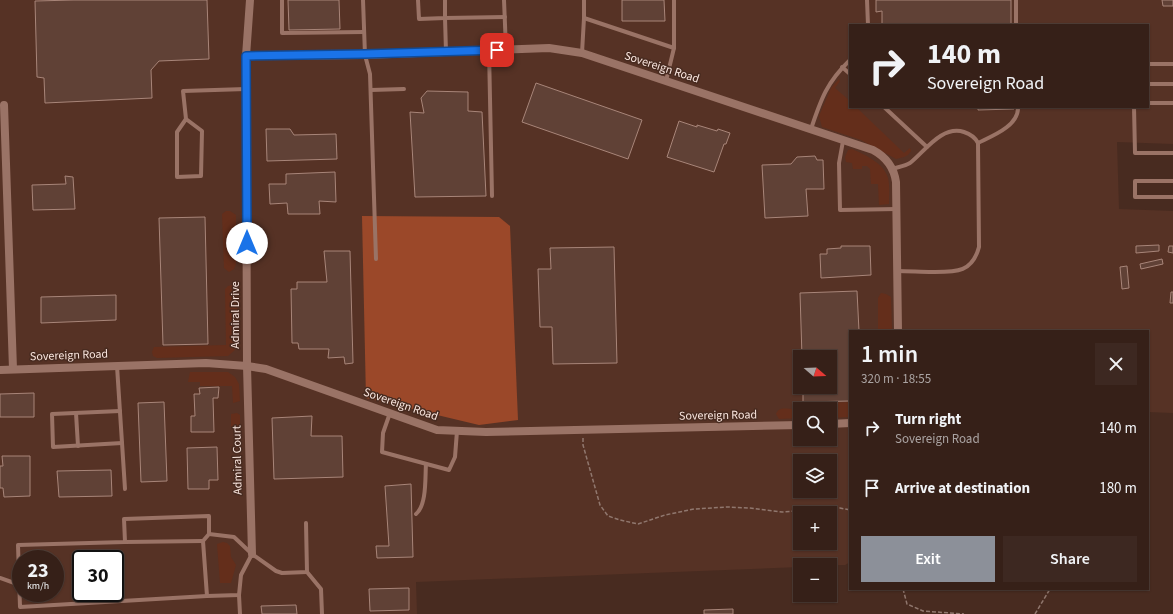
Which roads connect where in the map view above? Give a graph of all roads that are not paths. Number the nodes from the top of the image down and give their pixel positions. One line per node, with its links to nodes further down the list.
1 (250, 0): 23 (street, Admiral Drive)
2 (282, 0): 16 (lane)
3 (363, 0): 16 (lane)
4 (418, 0): 11 (lane)
5 (445, 0): 11 (lane)
6 (504, 0): 12 (lane)
7 (584, 0): 13 (lane)
8 (674, 0): 17 (lane)
9 (867, 0): 14 (lane)
10 (1016, 0): 15 (lane)
11 (445, 18): 12 (lane); 20 (lane)
12 (505, 18): 18 (lane)
13 (584, 18): 17 (lane); 21 (lane)
14 (868, 24)
15 (1016, 24)
16 (364, 32): 22 (lane)
17 (674, 48): 29 (lane)
18 (506, 49): 19 (street, Sovereign Road); 21 (street, Sovereign Road)
19 (489, 50): 20 (street, Sovereign Road); 50 (lane)
20 (446, 52): 22 (street, Sovereign Road)
21 (582, 53): 29 (street, Sovereign Road)
22 (365, 54): 23 (street, Sovereign Road); 33 (lane)
23 (246, 56): 32 (street, Admiral Drive)
24 (849, 61): 27 (lane)
25 (1149, 64): 26 (lane)
26 (1173, 64)
27 (842, 67): 28 (lane); 42 (lane)
28 (849, 73)
29 (666, 81): 42 (street, Sovereign Road)
30 (1149, 84): 31 (lane)
31 (1173, 84)
32 (246, 89): 41 (lane); 57 (street, Admiral Drive)
33 (371, 90): 34 (lane); 53 (lane)
34 (404, 90)
35 (2, 103): 43 (street)
36 (1149, 103): 37 (lane)
37 (1173, 103)
38 (885, 108): 46 (lane)
39 (1018, 108): 45 (lane)
40 (1134, 108): 47 (lane)
41 (186, 119): 41 (lane)
42 (811, 130): 44 (street, Sovereign Road)
43 (2, 135): 58 (street)
44 (844, 140): 48 (street, Sovereign Road); 52 (lane)
45 (978, 143): 46 (lane); 54 (lane)
46 (927, 148): 48 (lane)
47 (1173, 153)
48 (892, 169): 52 (street, Sovereign Road)
49 (1173, 181): 51 (lane)
50 (492, 196)
51 (1173, 197)
52 (897, 209): 54 (street, Sovereign Road)
53 (376, 259)
54 (897, 271): 55 (street, Sovereign Road)
55 (898, 330)
56 (117, 366): 57 (street, Sovereign Road); 58 (street, Sovereign Road); 60 (lane)
57 (247, 366): 62 (street, Sovereign Road); 77 (street, Admiral Court)
58 (13, 369): 59 (street, Sovereign Road)
59 (0, 370)
60 (120, 411): 61 (lane); 67 (lane)
61 (76, 413): 68 (lane); 68 (lane)
62 (390, 413): 66 (street, Sovereign Road); 69 (lane)
63 (849, 423): 64 (street)
64 (837, 424)
65 (793, 425): 66 (street, Sovereign Road)
66 (458, 431): 69 (lane)
67 (122, 443): 68 (lane); 70 (lane)
68 (78, 446)
69 (426, 464): 71 (lane)
70 (125, 489)
71 (416, 514)
72 (306, 523): 78 (lane)
73 (210, 534): 74 (lane); 75 (lane); 77 (lane)
74 (203, 540): 75 (lane); 81 (lane)
75 (125, 542): 76 (lane)
76 (18, 550)
77 (252, 554): 78 (lane); 82 (lane)
78 (307, 572): 85 (lane)
79 (0, 578): 80 (lane)
80 (12, 582)
81 (207, 596): 82 (lane); 83 (lane)
82 (239, 596): 84 (lane)
83 (20, 602)
84 (240, 614)
85 (322, 614)

